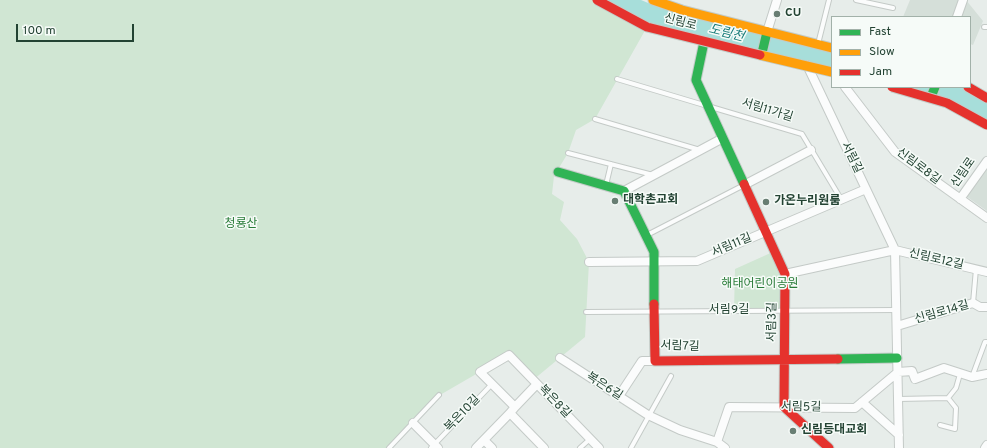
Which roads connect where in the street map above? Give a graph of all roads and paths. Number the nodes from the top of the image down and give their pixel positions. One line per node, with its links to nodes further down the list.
1 (597, 0): 10 (street, 신림로, bridge)
2 (653, 0): 9 (street, 신림로)
3 (777, 0): 9 (street)
4 (829, 0): 11 (lane)
5 (856, 0): 7 (lane)
6 (963, 0): 8 (street)
7 (893, 8)
8 (957, 16)
9 (767, 32): 11 (street, 신림로); 13 (street)
10 (704, 42): 13 (street, 신림로, bridge); 22 (street)
11 (818, 45): 12 (street, 신림로)
12 (831, 48)
13 (762, 55): 14 (street, 신림로, bridge)
14 (807, 65): 15 (street, 신림로, bridge); 35 (street, 서림길)
15 (831, 72)
16 (618, 79): 22 (lane, 서림11가길)
17 (846, 88): 37 (street, 신림로8길)
18 (899, 88): 20 (street, bridge)
19 (970, 88): 21 (street)
20 (932, 93): 24 (street, bridge)
21 (987, 98)
22 (708, 106): 25 (street, 서림3길); 27 (lane, 서림11가길)
23 (595, 119): 26 (lane)
24 (987, 125)
25 (723, 138): 26 (street); 33 (street, 서림3길)
26 (700, 150): 32 (street)
27 (811, 150): 33 (street); 38 (lane, 서림11가길)
28 (568, 153): 30 (lane)
29 (987, 161): 37 (street, 신림로)
30 (611, 164): 32 (lane); 34 (lane)
31 (558, 172): 34 (street)
32 (653, 176): 36 (street)
33 (744, 185): 40 (street, 서림3길); 41 (lane)
34 (606, 186): 36 (street)
35 (866, 189): 38 (street, 서림11길); 42 (street, 서림길)
36 (624, 191): 41 (street, 서림7길)
37 (960, 199): 39 (street, 신림로8길)
38 (841, 200): 40 (street, 서림11길)
39 (987, 218)
40 (766, 232): 44 (street, 서림11길); 47 (street, 서림3길)
41 (646, 236): 44 (street, 서림7길)
42 (895, 250): 45 (street, 신림로12길); 47 (street); 50 (street, 서림길)
43 (589, 262): 44 (street, 서림11길)
44 (654, 262): 53 (street, 서림7길)
45 (976, 269): 46 (street, 신림로12길); 48 (lane, 신림로12길)
46 (987, 272)
47 (785, 274): 51 (street, 서림3길)
48 (973, 303): 49 (street, 신림로14길); 54 (street, 신림로14길)
49 (987, 307)
50 (896, 310): 51 (lane, 서림9길); 54 (street, 서림길)
51 (785, 311): 53 (lane, 서림9길); 58 (street, 서림3길)
52 (586, 312): 53 (lane, 서림9길)
53 (655, 312): 59 (street, 서림7길)
54 (897, 326): 57 (street, 서림길)
55 (986, 342): 64 (lane)
56 (560, 358): 68 (street, 복은6길)
57 (897, 358): 58 (street, 서림7길); 60 (street, 서림길)
58 (784, 359): 59 (street, 서림7길); 72 (street, 서림3길)
59 (655, 361): 68 (street)
60 (898, 372): 61 (street); 70 (street, 서림길); 71 (street, 서림5길)
61 (960, 374): 64 (street); 69 (lane)
62 (987, 374): 64 (street)
63 (671, 376): 74 (lane)
64 (972, 377)
65 (492, 384): 66 (street, 복은8길); 73 (street); 82 (lane, 복은10길)
66 (537, 384): 73 (street); 78 (street, 복은8길)
67 (440, 395): 75 (lane)
68 (619, 396): 74 (street, 복은6길)
69 (948, 398): 70 (lane); 76 (lane)
70 (898, 399): 77 (street, 서림길)
71 (862, 402): 72 (street, 서림5길); 77 (street)
72 (784, 408): 80 (street, 서림5길); 91 (street)
73 (512, 410): 79 (street); 86 (street)
74 (648, 415): 80 (street, 복은6길); 89 (lane)
75 (413, 423): 82 (street); 83 (lane)
76 (940, 425)
77 (899, 435): 92 (street, 서림길)
78 (590, 439): 87 (lane); 88 (street, 복은8길)
79 (484, 440): 84 (street); 85 (street)
80 (717, 442): 90 (street, 복은6길)
81 (987, 445): 93 (street)
82 (434, 447)
83 (389, 448)
84 (476, 448)
85 (492, 448)
86 (544, 448)
87 (580, 448)
88 (598, 448)
89 (631, 448)
90 (725, 448)
91 (829, 448)
92 (899, 448)
93 (985, 448)

